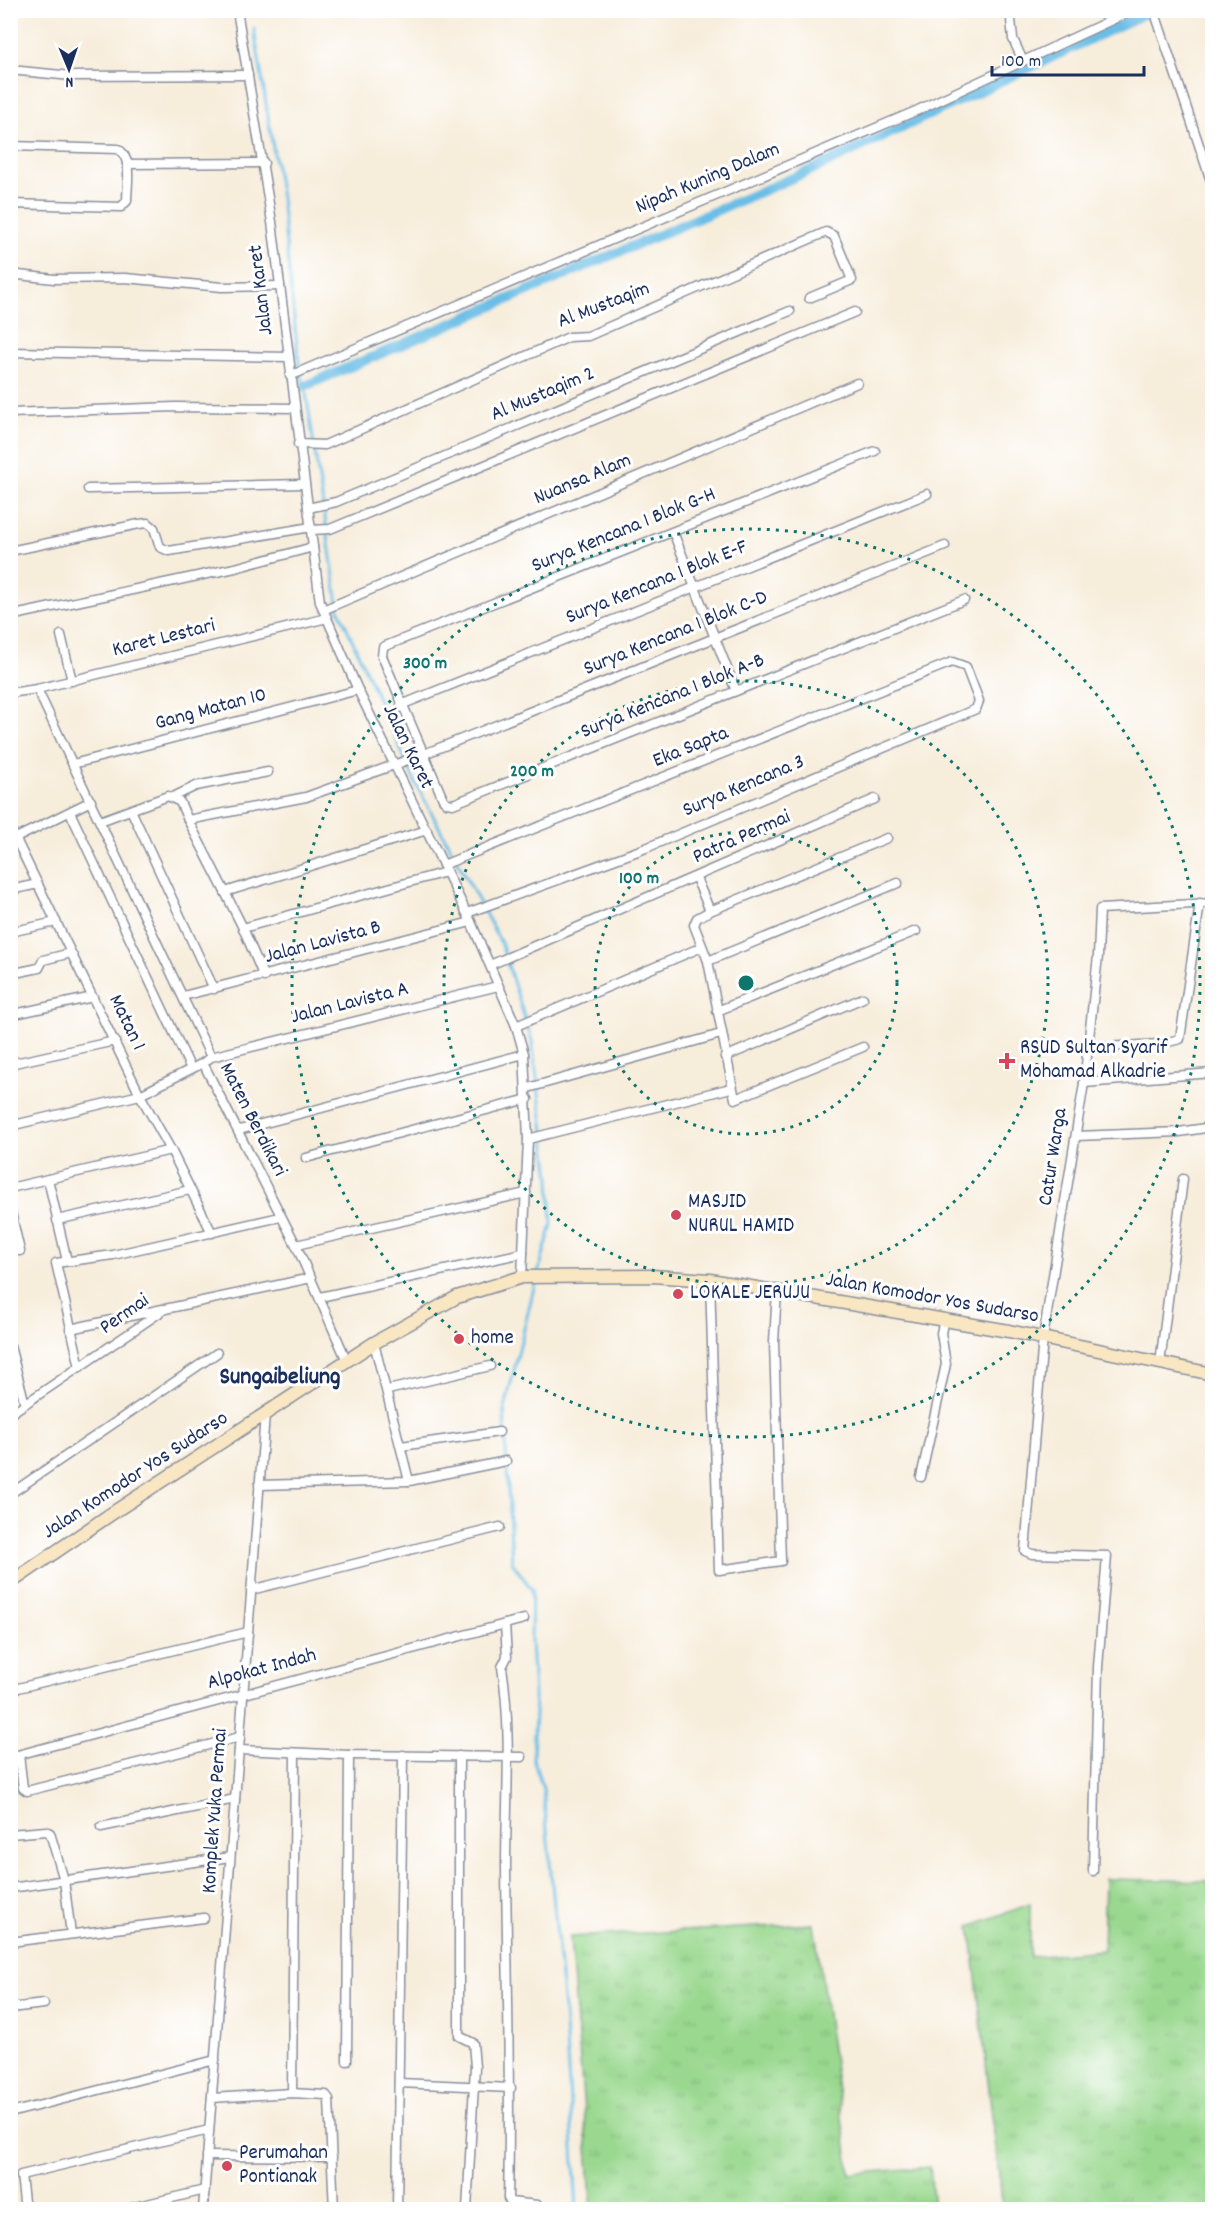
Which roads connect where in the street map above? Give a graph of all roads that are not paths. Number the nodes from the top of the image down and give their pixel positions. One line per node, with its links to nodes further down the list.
1 (237, 10): 7 (street, Jalan Karet)
2 (1010, 10): 5 (street)
3 (1133, 10): 5 (street, Nipah Kuning Dalam)
4 (1155, 12): 11 (street)
5 (1023, 61): 20 (street, Nipah Kuning Dalam)
6 (10, 70): 7 (street)
7 (248, 75): 9 (street, Jalan Karet)
8 (10, 146): 10 (street)
9 (264, 163): 10 (street); 14 (street, Jalan Karet)
10 (127, 164): 12 (street)
11 (1212, 184)
12 (10, 204)
13 (10, 274): 14 (street)
14 (280, 286): 19 (street, Jalan Karet)
15 (809, 298): 24 (street, Al Mustaqim)
16 (790, 311): 29 (street, Al Mustaqim 2)
17 (855, 312): 30 (street)
18 (10, 352): 19 (street)
19 (288, 357): 20 (street, Jalan Karet)
20 (292, 375): 22 (street, Jalan Karet)
21 (857, 383): 37 (street, Nuansa Alam)
22 (294, 408): 23 (street); 24 (street, Jalan Karet)
23 (10, 413)
24 (301, 444): 26 (street, Jalan Karet)
25 (875, 451): 31 (street, Surya Kencana 1 Blok G-H)
26 (304, 484): 27 (street); 29 (street, Jalan Karet)
27 (88, 489)
28 (927, 494): 35 (street, Surya Kencana 1 Blok E-F)
29 (312, 508): 30 (street, Jalan Karet)
30 (312, 529): 33 (street, Jalan Karet); 34 (street)
31 (673, 532): 35 (street); 41 (street, Surya Kencana 1 Blok G-H)
32 (945, 546): 40 (street, Surya Kencana 1 Blok C-D)
33 (313, 547): 37 (street, Jalan Karet); 38 (street)
34 (10, 551)
35 (695, 587): 40 (street); 48 (street, Surya Kencana 1 Blok E-F)
36 (964, 600): 46 (street, Surya Kencana 1 Blok A-B)
37 (325, 612): 43 (street, Karet Lestari); 45 (street, Jalan Karet)
38 (10, 616)
39 (61, 635): 43 (street)
40 (715, 638): 46 (street); 49 (street, Surya Kencana 1 Blok C-D)
41 (386, 645): 48 (street, Surya Kencana 1 Blok A-B)
42 (952, 662): 64 (street, Eka Sapta); 73 (street, Surya Kencana 3)
43 (72, 681): 44 (street, Karet Lestari)
44 (37, 689): 47 (street, Karet Lestari); 51 (street, Maten Berdikari)
45 (358, 690): 50 (street, Jalan Karet); 51 (street, Gang Matan 10)
46 (736, 691): 49 (street, Surya Kencana 1 Blok A-B)
47 (11, 692)
48 (401, 705): 49 (street, Surya Kencana 1 Blok A-B)
49 (422, 754): 50 (street, Surya Kencana 1 Blok C-D)
50 (398, 763): 58 (street, Surya Kencana 1 Blok C-D); 61 (street, Jalan Karet)
51 (73, 764): 55 (street, Maten Berdikari)
52 (268, 772): 53 (street)
53 (173, 797): 56 (street); 58 (street)
54 (875, 800): 65 (street, Patra Permai)
55 (91, 801): 57 (street); 59 (street, Maten Berdikari)
56 (132, 810): 59 (street); 86 (street)
57 (70, 812): 63 (street); 102 (street)
58 (188, 820): 69 (street)
59 (100, 821): 87 (street, Maten Berdikari)
60 (10, 827): 63 (street, Matan 1)
61 (427, 830): 64 (street, Jalan Karet); 69 (street)
62 (887, 838): 72 (street)
63 (14, 840): 67 (street, Matan 1)
64 (446, 867): 73 (street, Jalan Karet); 76 (street, Eka Sapta)
65 (696, 878): 72 (street); 82 (street, Patra Permai)
66 (898, 883): 81 (street)
67 (38, 884): 68 (street); 74 (street, Matan 1)
68 (10, 890)
69 (225, 892): 76 (street)
70 (1200, 903): 71 (street); 96 (street); 96 (street, Catur Warga)
71 (1212, 903)
72 (710, 911): 79 (street)
73 (470, 912): 75 (street, Jalan Karet)
74 (56, 922): 78 (street); 80 (street, Matan 1)
75 (471, 922): 82 (street, Jalan Karet); 84 (street, Jalan Lavista B)
76 (243, 928): 84 (street)
77 (916, 931): 90 (street)
78 (10, 932)
79 (702, 947): 81 (street); 92 (street)
80 (71, 953): 83 (street); 88 (street, Matan 1)
81 (708, 961): 90 (street)
82 (492, 964): 85 (street, Jalan Karet)
83 (10, 974)
84 (264, 977): 86 (street, Jalan Lavista B)
85 (498, 986): 92 (street, Jalan Karet); 98 (street, Jalan Lavista A)
86 (214, 989): 87 (street, Jalan Lavista B)
87 (183, 996): 98 (street, Maten Berdikari)
88 (93, 997): 91 (street); 94 (street, Matan 1)
89 (863, 998): 99 (street)
90 (717, 1011): 93 (street)
91 (10, 1015)
92 (518, 1025): 97 (street, Jalan Karet)
93 (721, 1034): 99 (street); 105 (street)
94 (115, 1041): 101 (street); 107 (street, Matan 1)
95 (863, 1047): 106 (street)
96 (1087, 1048): 104 (street, Catur Warga)
97 (524, 1054): 105 (street, Jalan Karet); 111 (street)
98 (211, 1057): 100 (street, Maten Berdikari)
99 (725, 1058): 106 (street)
100 (203, 1063): 102 (street); 111 (street, Maten Berdikari)
101 (10, 1064)
102 (191, 1069): 107 (street)
103 (1212, 1073): 104 (street)
104 (1084, 1083): 112 (street, Catur Warga)
105 (529, 1087): 108 (street, Jalan Karet)
106 (731, 1088): 113 (street)
107 (140, 1095): 109 (street); 114 (street, Matan 1)
108 (528, 1099): 113 (street, Jalan Karet); 115 (street)
109 (10, 1126)
110 (1212, 1127): 112 (street)
111 (239, 1130): 122 (street, Maten Berdikari)
112 (1076, 1136): 137 (street, Catur Warga)
113 (532, 1139): 120 (street, Jalan Karet)
114 (171, 1150): 116 (street); 119 (street, Matan 1)
115 (306, 1158)
116 (48, 1179): 118 (street); 123 (street)
117 (1183, 1179): 142 (street)
118 (10, 1188)
119 (190, 1190): 123 (street); 124 (street, Matan 1)
120 (526, 1193): 125 (street); 127 (street, Jalan Karet)
121 (10, 1208): 126 (street)
122 (280, 1217): 124 (street); 125 (street, Maten Berdikari)
123 (57, 1220): 128 (street)
124 (212, 1233): 128 (street)
125 (296, 1245): 130 (street, Maten Berdikari)
126 (20, 1251)
127 (523, 1253): 129 (street, Jalan Karet); 133 (street)
128 (67, 1261): 136 (street)
129 (524, 1276): 131 (street, Jalan Komodor Yos Sudarso); 138 (street, Jalan Komodor Yos Sudarso)
130 (310, 1278): 133 (street, Maten Berdikari); 134 (street, Permai)
131 (710, 1280): 132 (street, Jalan Komodor Yos Sudarso); 132 (street)
132 (777, 1290): 135 (street, Jalan Komodor Yos Sudarso)
133 (320, 1297): 141 (street, Maten Berdikari)
134 (165, 1309): 136 (street); 144 (street, Permai)
135 (944, 1320): 137 (street, Jalan Komodor Yos Sudarso); 153 (street)
136 (70, 1329): 144 (street)
137 (1043, 1338): 142 (street, Jalan Komodor Yos Sudarso); 178 (street, Catur Warga)
138 (374, 1343): 141 (street, Jalan Komodor Yos Sudarso); 146 (street)
139 (10, 1346): 147 (street)
140 (217, 1353): 156 (street)
141 (347, 1361): 149 (street, Jalan Komodor Yos Sudarso)
142 (1160, 1364): 145 (street, Jalan Komodor Yos Sudarso)
143 (490, 1366): 146 (street)
144 (80, 1367): 147 (street, Permai)
145 (1212, 1374)
146 (388, 1390): 151 (street)
147 (25, 1404): 148 (street, Permai)
148 (10, 1414)
149 (265, 1415): 155 (street, Komplek Yuka Permai); 158 (street, Jalan Komodor Yos Sudarso)
150 (499, 1432): 151 (street)
151 (401, 1446): 154 (street)
152 (506, 1461): 154 (street)
153 (921, 1477)
154 (409, 1481): 155 (street)
155 (259, 1485): 159 (street, Komplek Yuka Permai)
156 (10, 1494)
157 (500, 1527): 159 (street)
158 (10, 1583)
159 (251, 1590): 162 (street, Komplek Yuka Permai)
160 (524, 1619): 161 (street, Alpokat Indah)
161 (505, 1624): 164 (street, Alpokat Indah); 172 (street)
162 (248, 1632): 163 (street); 164 (street, Komplek Yuka Permai)
163 (10, 1690)
164 (243, 1694): 165 (street, Komplek Yuka Permai); 171 (street, Alpokat Indah)
165 (240, 1737): 166 (street, Komplek Yuka Permai); 171 (street)
166 (239, 1750): 167 (street); 174 (street, Komplek Yuka Permai)
167 (295, 1754): 168 (street); 191 (street)
168 (349, 1755): 169 (street); 187 (street)
169 (403, 1755): 170 (street); 188 (street)
170 (459, 1755): 172 (street); 189 (street)
171 (15, 1756)
172 (508, 1756): 173 (street); 190 (street)
173 (522, 1757)
174 (235, 1799): 175 (street); 177 (street, Komplek Yuka Permai)
175 (101, 1827)
176 (10, 1834): 179 (street)
177 (230, 1857): 179 (street); 186 (street, Komplek Yuka Permai)
178 (1093, 1871)
179 (64, 1880): 180 (street); 182 (street)
180 (10, 1888)
181 (204, 1918): 182 (street)
182 (71, 1934): 183 (street)
183 (10, 1942)
184 (44, 2004): 185 (street)
185 (10, 2008)
186 (215, 2060): 192 (street, Komplek Yuka Permai); 193 (street)
187 (347, 2061)
188 (399, 2083): 189 (street); 202 (street)
189 (474, 2086): 190 (street); 203 (street)
190 (511, 2088): 204 (street)
191 (292, 2093): 192 (street); 196 (street)
192 (212, 2097): 194 (street, Komplek Yuka Permai)
193 (10, 2113)
194 (209, 2130): 195 (street, Komplek Yuka Permai); 198 (street)
195 (207, 2156): 196 (street); 197 (street, Komplek Yuka Permai)
196 (332, 2157): 201 (street)
197 (205, 2190): 199 (street); 200 (street, Komplek Yuka Permai)
198 (25, 2210)
199 (122, 2210)
200 (203, 2210)
201 (334, 2210)
202 (397, 2210)
203 (466, 2210)
204 (537, 2210)

